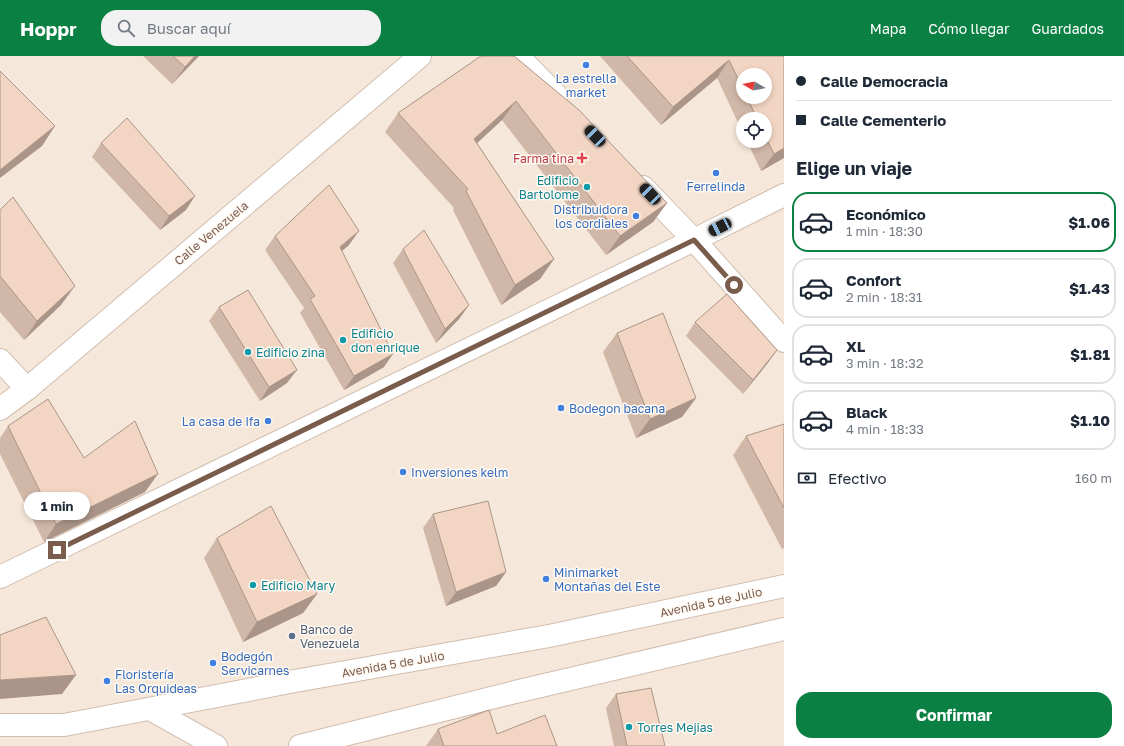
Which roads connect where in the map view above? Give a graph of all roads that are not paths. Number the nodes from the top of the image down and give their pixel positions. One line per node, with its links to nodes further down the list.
1 (420, 56): 9 (street, Calle Venezuela)
2 (518, 56): 3 (street)
3 (568, 108)
4 (628, 171): 6 (street)
5 (784, 195): 6 (street)
6 (694, 240): 7 (street); 11 (street)
7 (784, 341)
8 (0, 360): 9 (street)
9 (27, 389): 10 (street, Calle Venezuela)
10 (0, 409)
11 (0, 577)
12 (784, 586): 14 (street, Avenida 5 de Julio)
13 (784, 628): 17 (street)
14 (150, 709): 15 (street, Avenida 5 de Julio); 16 (street)
15 (0, 725)
16 (216, 746)
17 (300, 746)

